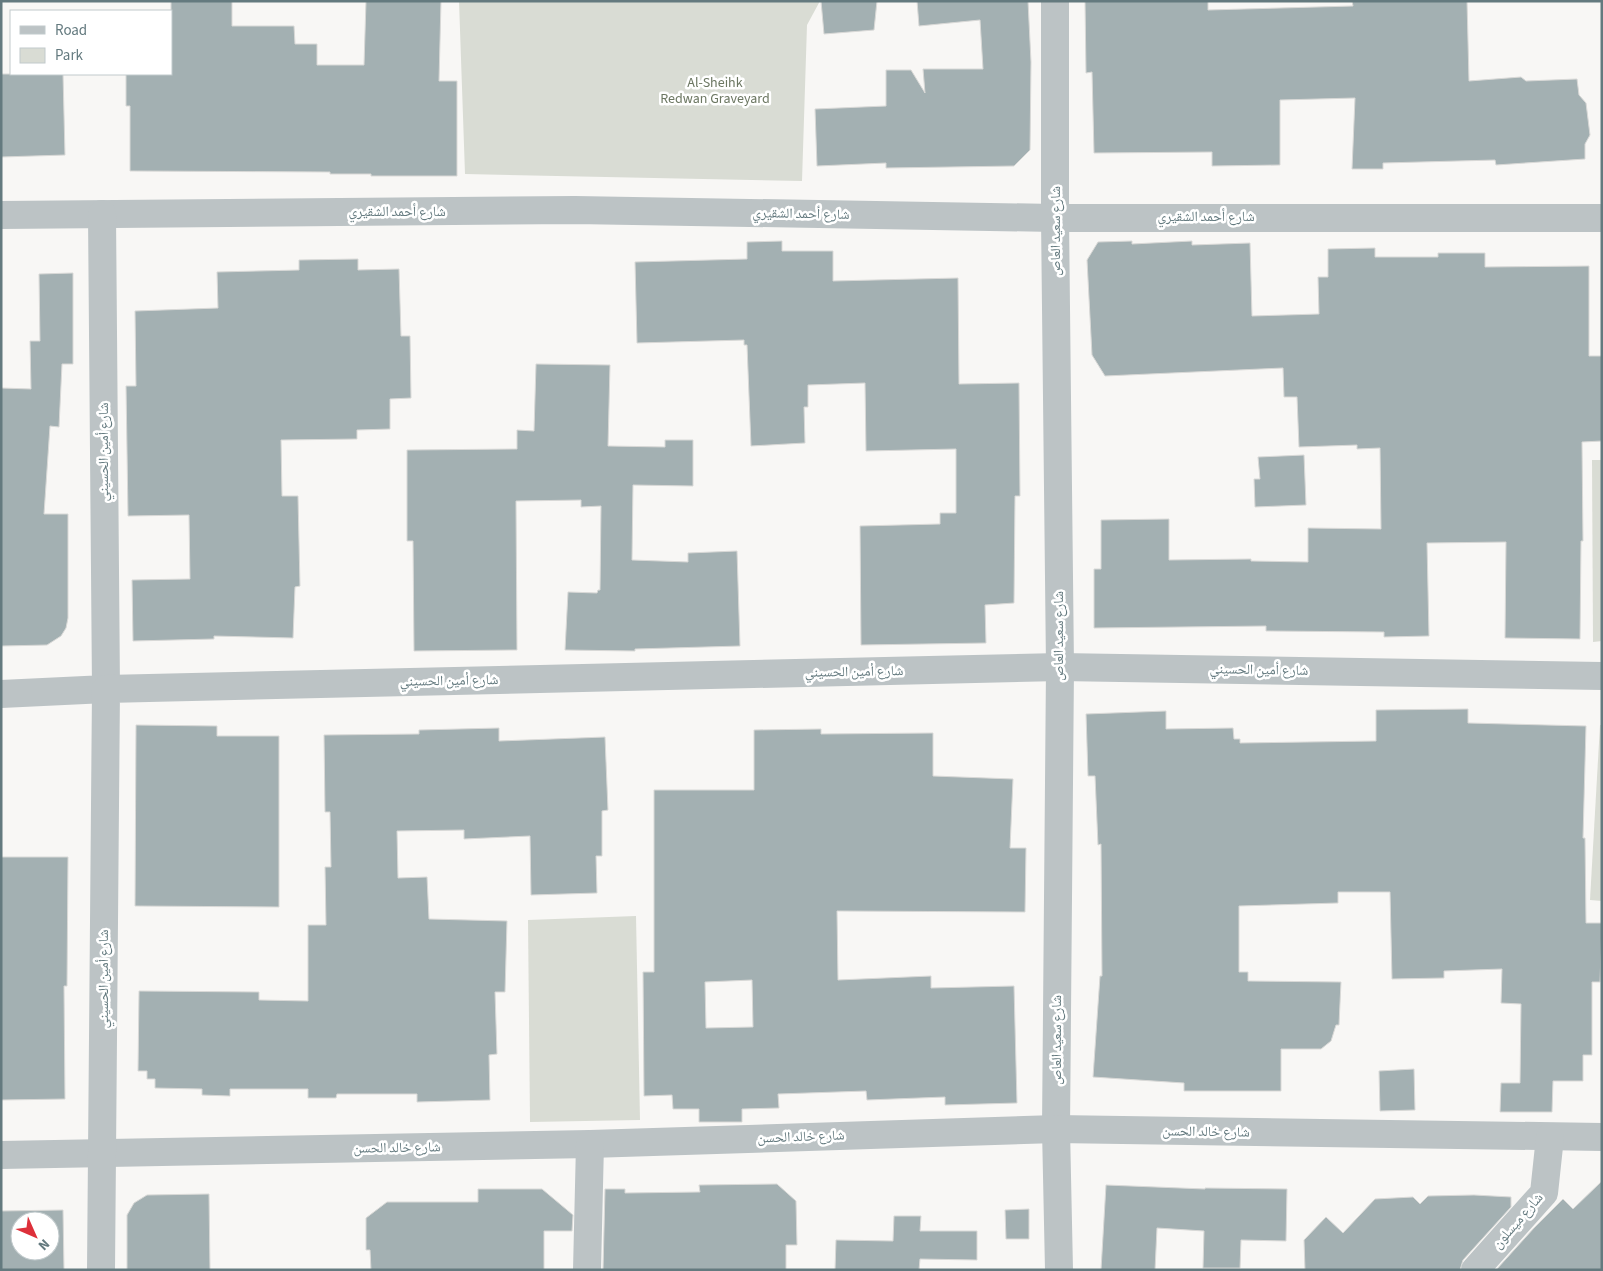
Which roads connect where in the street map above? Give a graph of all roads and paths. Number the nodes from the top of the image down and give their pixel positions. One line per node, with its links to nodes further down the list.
1 (1055, 1): 4 (street, شارع سعيد العاص)
2 (102, 214): 3 (street, شارع أحمد الشقيري); 4 (street, شارع أحمد الشقيري); 8 (street, شارع أمين الحسيني)
3 (1, 215)
4 (1055, 218): 5 (street, شارع أحمد الشقيري); 6 (street, شارع سعيد العاص)
5 (1602, 218)
6 (1060, 667): 7 (street, شارع أمين الحسيني); 8 (street, شارع أمين الحسيني); 10 (street, شارع سعيد العاص)
7 (1602, 676)
8 (106, 689): 9 (street, شارع أمين الحسيني); 14 (street, شارع أمين الحسيني)
9 (1, 694)
10 (1056, 1129): 11 (street, شارع خالد الحسن); 13 (street, شارع خالد الحسن); 18 (street, شارع سعيد العاص)
11 (1550, 1137): 12 (street, شارع خالد الحسن); 19 (street, شارع ميسلون)
12 (1602, 1137)
13 (590, 1144): 14 (street, شارع خالد الحسن); 17 (street)
14 (103, 1153): 15 (street, شارع خالد الحسن); 16 (street, شارع أمين الحسيني)
15 (1, 1155)
16 (101, 1270)
17 (587, 1270)
18 (1059, 1270)
19 (1475, 1270)

